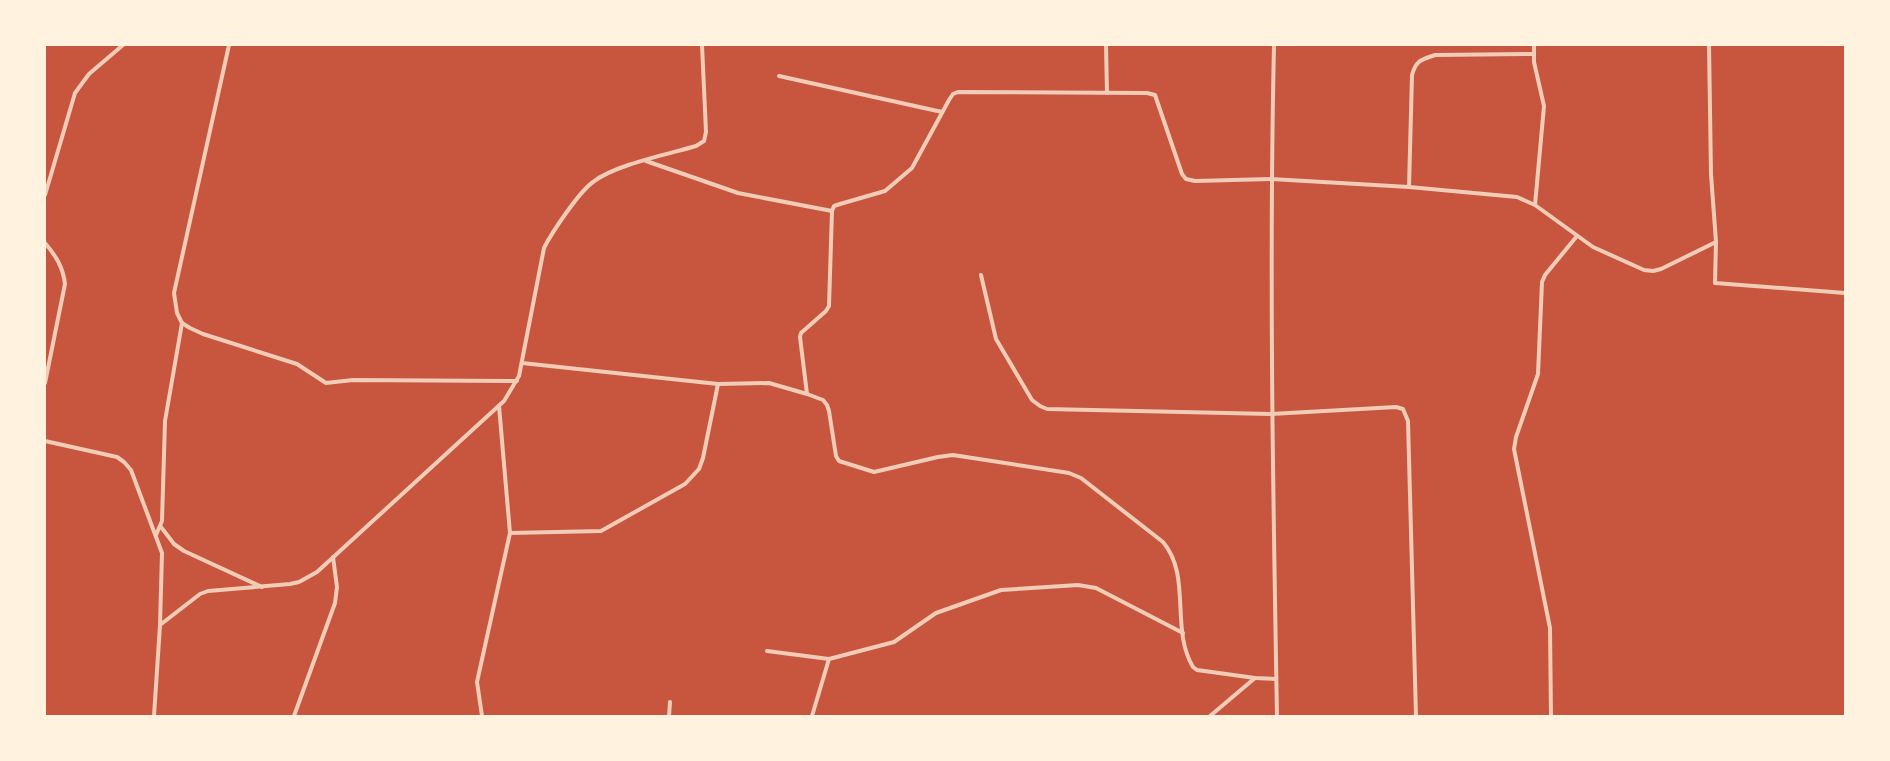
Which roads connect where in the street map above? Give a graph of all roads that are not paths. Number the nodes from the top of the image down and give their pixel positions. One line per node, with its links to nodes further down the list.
1 (123, 45): 15 (street)
2 (229, 45): 23 (street)
3 (702, 45): 12 (street)
4 (1106, 45): 10 (street)
5 (1274, 45): 13 (street)
6 (1534, 45): 8 (street)
7 (1709, 45): 19 (street)
8 (1533, 54): 14 (street); 16 (street)
9 (779, 76): 11 (street)
10 (1107, 93): 11 (street); 13 (street)
11 (942, 112): 17 (street)
12 (646, 161): 17 (street); 24 (street)
13 (1271, 180): 14 (street); 30 (street)
14 (1409, 187): 16 (street)
15 (45, 196)
16 (1535, 205): 18 (street)
17 (832, 211): 28 (street)
18 (1577, 236): 19 (street); 52 (street)
19 (1716, 242): 22 (street)
20 (45, 243): 26 (street)
21 (981, 275): 30 (street)
22 (1845, 293)
23 (182, 323): 25 (street); 32 (street)
24 (522, 363): 25 (street); 27 (street)
25 (517, 381): 29 (street)
26 (45, 383)
27 (718, 384): 28 (street); 33 (street)
28 (808, 394): 38 (street)
29 (499, 406): 33 (street); 35 (street)
30 (1271, 414): 42 (street); 51 (street)
31 (45, 441): 34 (street)
32 (161, 527): 34 (street); 36 (street)
33 (510, 533): 46 (street)
34 (156, 535): 37 (street)
35 (333, 557): 36 (street); 45 (street)
36 (262, 587): 37 (street)
37 (160, 625): 44 (street)
38 (1182, 633): 40 (street); 41 (street)
39 (767, 651): 40 (street)
40 (829, 659): 48 (street)
41 (1255, 678): 42 (street); 49 (street)
42 (1276, 678): 50 (street)
43 (670, 702): 47 (street)
44 (154, 716)
45 (294, 716)
46 (482, 716)
47 (669, 716)
48 (812, 716)
49 (1210, 716)
50 (1277, 716)
51 (1416, 716)
52 (1551, 716)

